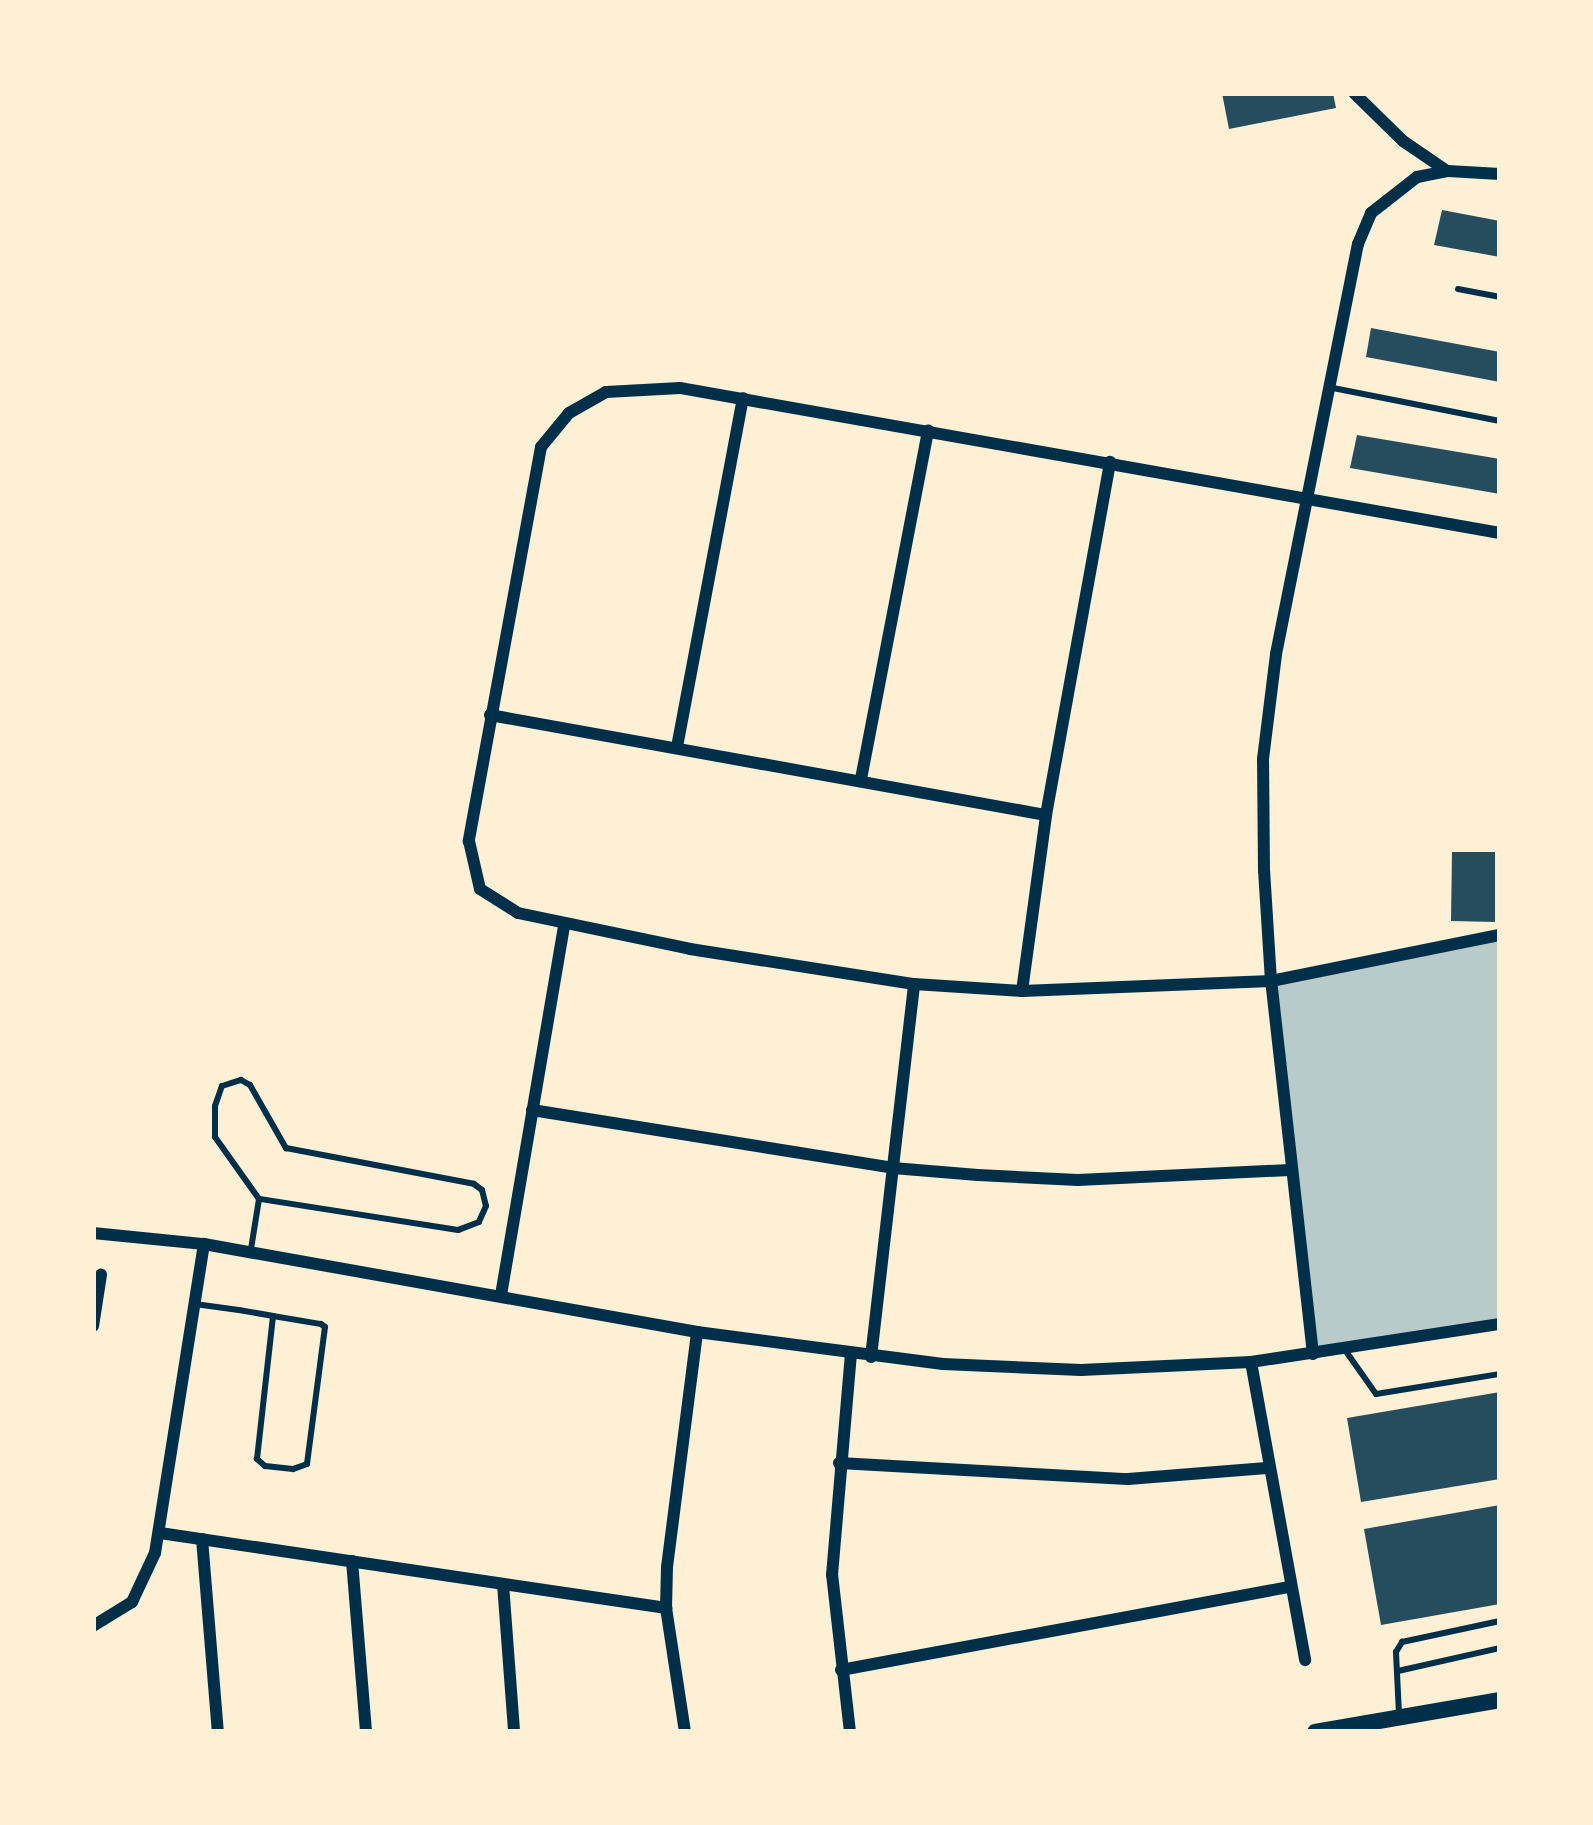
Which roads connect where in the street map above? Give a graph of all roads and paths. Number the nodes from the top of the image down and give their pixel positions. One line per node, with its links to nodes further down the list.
1 (1354, 93): 2 (street)
2 (1448, 171): 3 (street); 6 (street)
3 (1500, 174)
4 (1458, 289): 5 (lane)
5 (1500, 298)
6 (1328, 388): 8 (lane); 11 (street)
7 (743, 398): 9 (street); 13 (street); 14 (street)
8 (1500, 421)
9 (928, 430): 10 (street); 15 (street)
10 (1110, 462): 11 (street); 16 (street)
11 (1306, 498): 12 (street); 19 (street)
12 (1500, 533)
13 (490, 715): 14 (street); 17 (street)
14 (677, 747): 15 (street)
15 (861, 779): 16 (street)
16 (1046, 815): 21 (street)
17 (564, 925): 20 (street); 22 (street)
18 (1500, 935): 19 (street)
19 (1271, 980): 21 (street); 24 (street)
20 (914, 984): 21 (street); 23 (street)
21 (1022, 991)
22 (532, 1110): 23 (street); 30 (street)
23 (892, 1168): 24 (street); 39 (street)
24 (1290, 1170): 37 (street)
25 (259, 1199): 25 (lane); 28 (lane)
26 (93, 1233): 27 (street)
27 (203, 1244): 28 (street); 31 (street)
28 (251, 1253): 30 (street)
29 (101, 1275): 34 (street)
30 (501, 1295): 35 (street)
31 (195, 1304): 32 (lane); 44 (street)
32 (273, 1316): 32 (lane)
33 (1500, 1324): 36 (street)
34 (93, 1326)
35 (697, 1332): 38 (street); 49 (street)
36 (1345, 1350): 37 (street); 41 (lane)
37 (1313, 1354): 40 (street)
38 (851, 1355): 39 (street); 42 (street)
39 (871, 1357): 40 (street)
40 (1250, 1362): 43 (street)
41 (1500, 1374)
42 (839, 1463): 43 (street); 54 (street)
43 (1267, 1468): 48 (street)
44 (160, 1533): 45 (street); 51 (street)
45 (202, 1539): 46 (street); 58 (street)
46 (352, 1561): 47 (street); 59 (street)
47 (503, 1584): 49 (street); 60 (street)
48 (1289, 1587): 53 (street); 54 (street)
49 (667, 1608): 61 (street)
50 (1500, 1621): 55 (lane)
51 (93, 1626)
52 (1500, 1648): 55 (lane)
53 (1305, 1660)
54 (841, 1670): 62 (street)
55 (1397, 1672): 57 (lane)
56 (1500, 1700): 57 (main road)
57 (1399, 1718): 63 (main road)
58 (218, 1732)
59 (366, 1732)
60 (514, 1732)
61 (685, 1732)
62 (850, 1732)
63 (1315, 1732)

